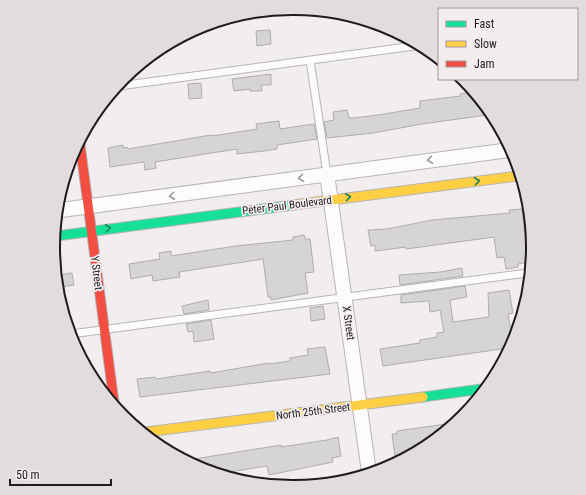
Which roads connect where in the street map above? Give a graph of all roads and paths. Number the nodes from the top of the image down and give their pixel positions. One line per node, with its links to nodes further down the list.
1 (410, 47): 2 (lane)
2 (310, 60): 3 (lane); 6 (lane)
3 (127, 85)
4 (504, 151): 6 (street, one-way to 6)
5 (81, 152): 9 (street, Y Street)
6 (327, 174): 8 (street, X Street); 9 (street, one-way to 9)
7 (514, 176): 8 (street, Peter Paul Boulevard, one-way to 7)
8 (331, 200): 11 (street, Peter Paul Boulevard, one-way to 8); 14 (street, X Street)
9 (89, 206): 10 (street); 11 (street, Y Street)
10 (63, 210)
11 (92, 231): 12 (street, Peter Paul Boulevard); 15 (street, Y Street)
12 (61, 235)
13 (524, 273): 14 (lane)
14 (346, 297): 15 (lane); 19 (street, X Street)
15 (105, 330): 16 (lane); 18 (street, Y Street)
16 (77, 333)
17 (477, 390): 19 (street, North 25th Street)
18 (113, 394)
19 (361, 405): 20 (street, North 25th Street); 21 (street, X Street)
20 (150, 431)
21 (368, 468)

